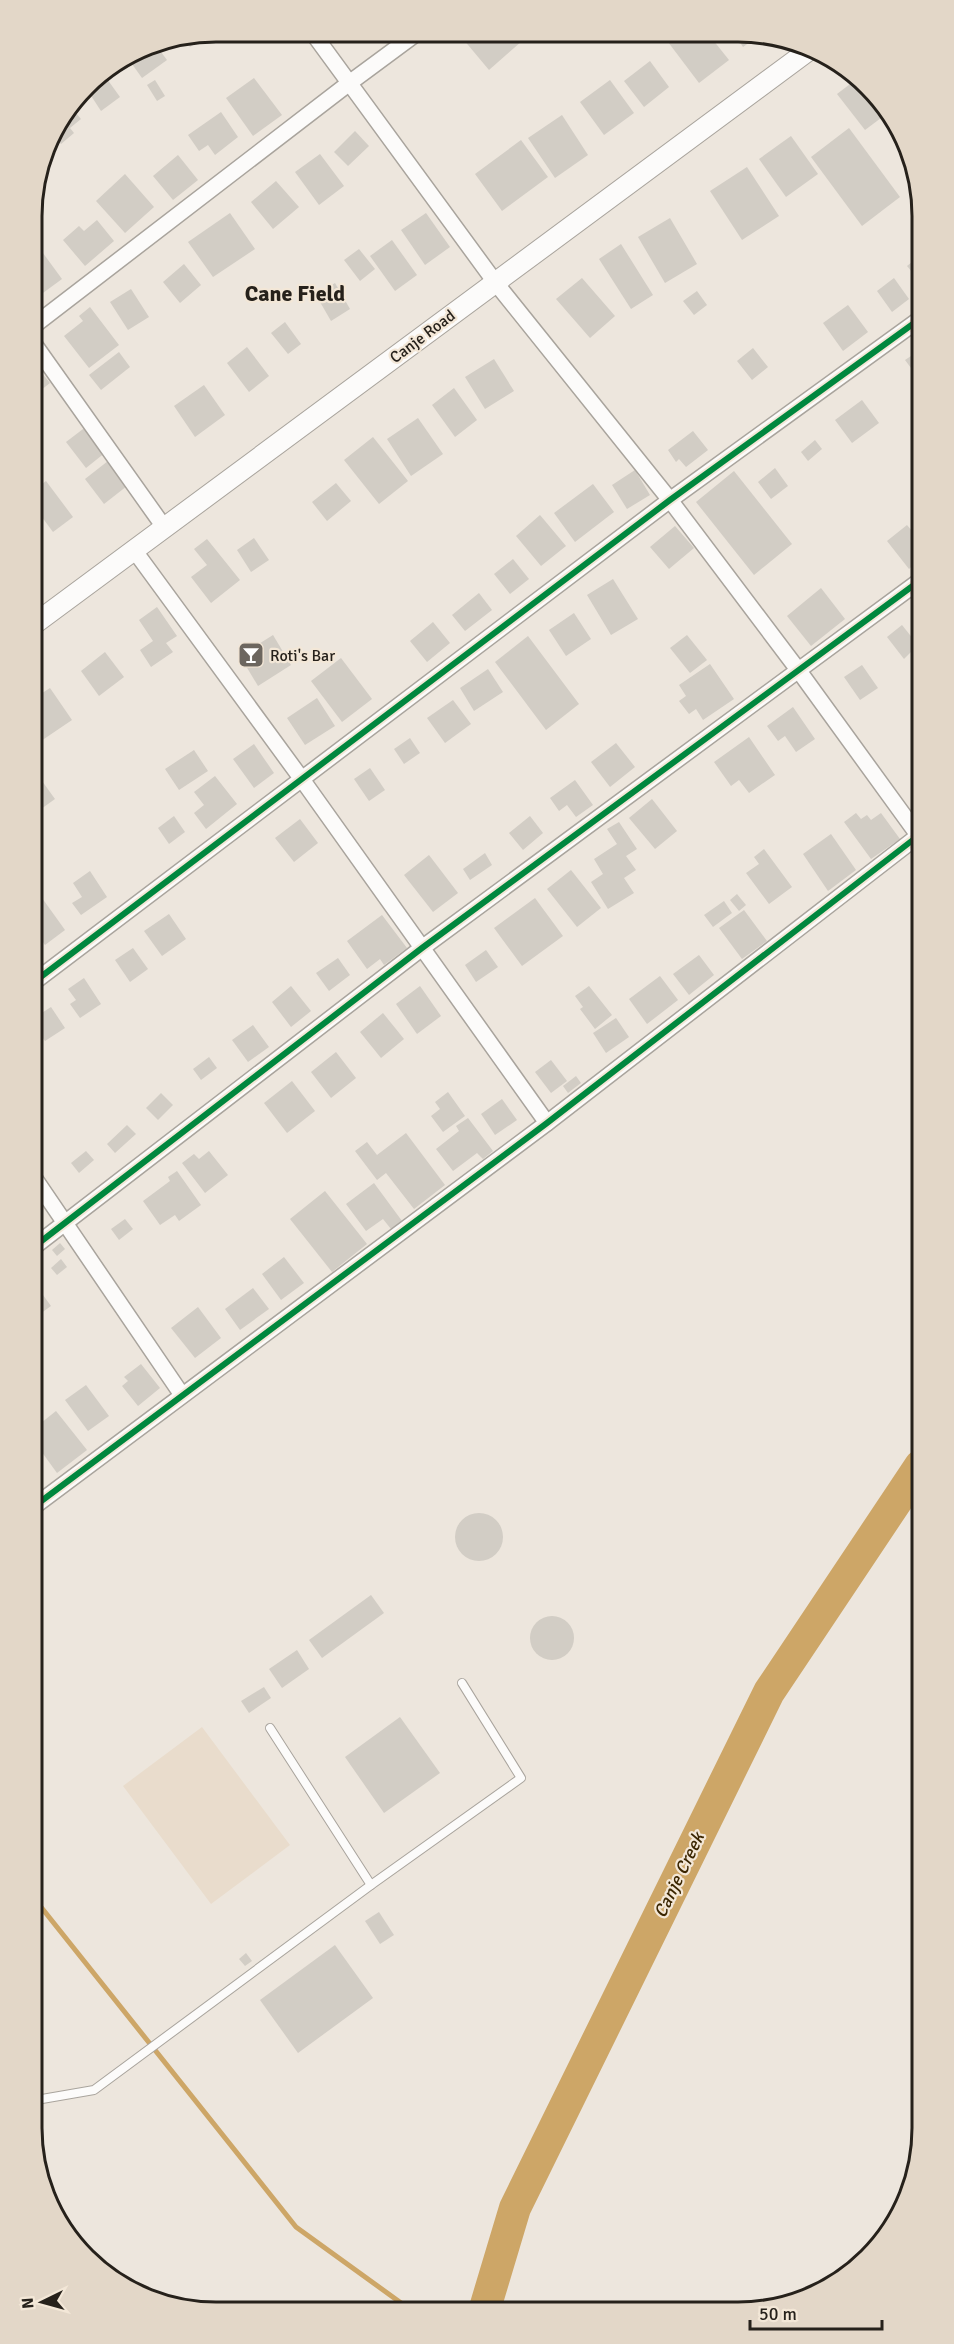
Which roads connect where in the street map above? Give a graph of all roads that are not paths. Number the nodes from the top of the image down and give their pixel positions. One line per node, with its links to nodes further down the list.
1 (319, 42): 4 (street)
2 (405, 42): 4 (street)
3 (803, 54): 5 (street, Canje Road)
4 (348, 84): 5 (street); 6 (street)
5 (495, 282): 9 (street); 10 (street, Canje Road)
6 (42, 319)
7 (912, 325): 9 (street)
8 (42, 355): 10 (street)
9 (670, 500): 14 (street); 15 (street)
10 (164, 527): 11 (street, Canje Road)
11 (134, 550): 13 (street, Canje Road); 15 (street)
12 (912, 586): 14 (street)
13 (42, 619)
14 (799, 671): 16 (street); 18 (street)
15 (301, 778): 18 (street); 19 (street)
16 (912, 828)
17 (912, 841): 20 (street)
18 (422, 948): 20 (street); 22 (street)
19 (42, 976)
20 (547, 1123): 24 (street)
21 (42, 1189): 22 (street)
22 (66, 1222): 23 (street); 24 (street)
23 (42, 1241)
24 (182, 1395): 25 (street)
25 (42, 1501)
26 (462, 1683): 28 (lane)
27 (270, 1728): 28 (lane)
28 (371, 1885): 29 (lane)
29 (42, 2099)

